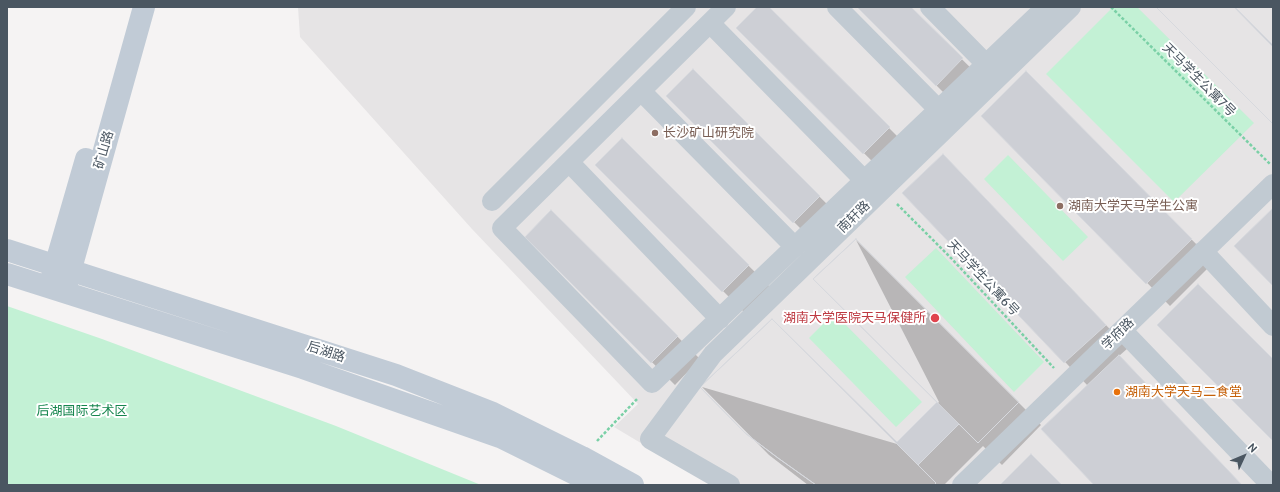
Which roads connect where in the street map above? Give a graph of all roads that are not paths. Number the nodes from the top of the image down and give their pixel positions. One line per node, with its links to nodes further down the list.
1 (132, 7): 20 (main road, 矿山路)
2 (144, 7): 20 (main road, 矿山路)
3 (686, 7): 16 (street)
4 (726, 7): 9 (street)
5 (837, 7): 12 (street)
6 (930, 7): 10 (street)
7 (1046, 7): 10 (street)
8 (1071, 7): 28 (street, 南轩路)
9 (710, 23): 11 (street); 14 (street)
10 (986, 64): 12 (street)
11 (642, 90): 13 (street); 17 (street)
12 (938, 109): 14 (street)
13 (569, 162): 23 (street); 23 (street)
14 (864, 180): 17 (street)
15 (1273, 184): 19 (street, 学府路)
16 (492, 201)
17 (795, 247): 23 (street)
18 (7, 250): 20 (main road, 后湖路)
19 (1203, 251): 24 (street); 25 (street, 学府路)
20 (63, 268): 22 (main road, 矿山路); 27 (main road, 后湖路)
21 (7, 274): 22 (main road, 后湖路)
22 (57, 290): 26 (main road, 后湖路)
23 (720, 319)
24 (1273, 326)
25 (1122, 330): 29 (street, 学府路); 30 (street)
26 (597, 485)
27 (633, 485)
28 (730, 485)
29 (962, 485)
30 (1271, 485)

